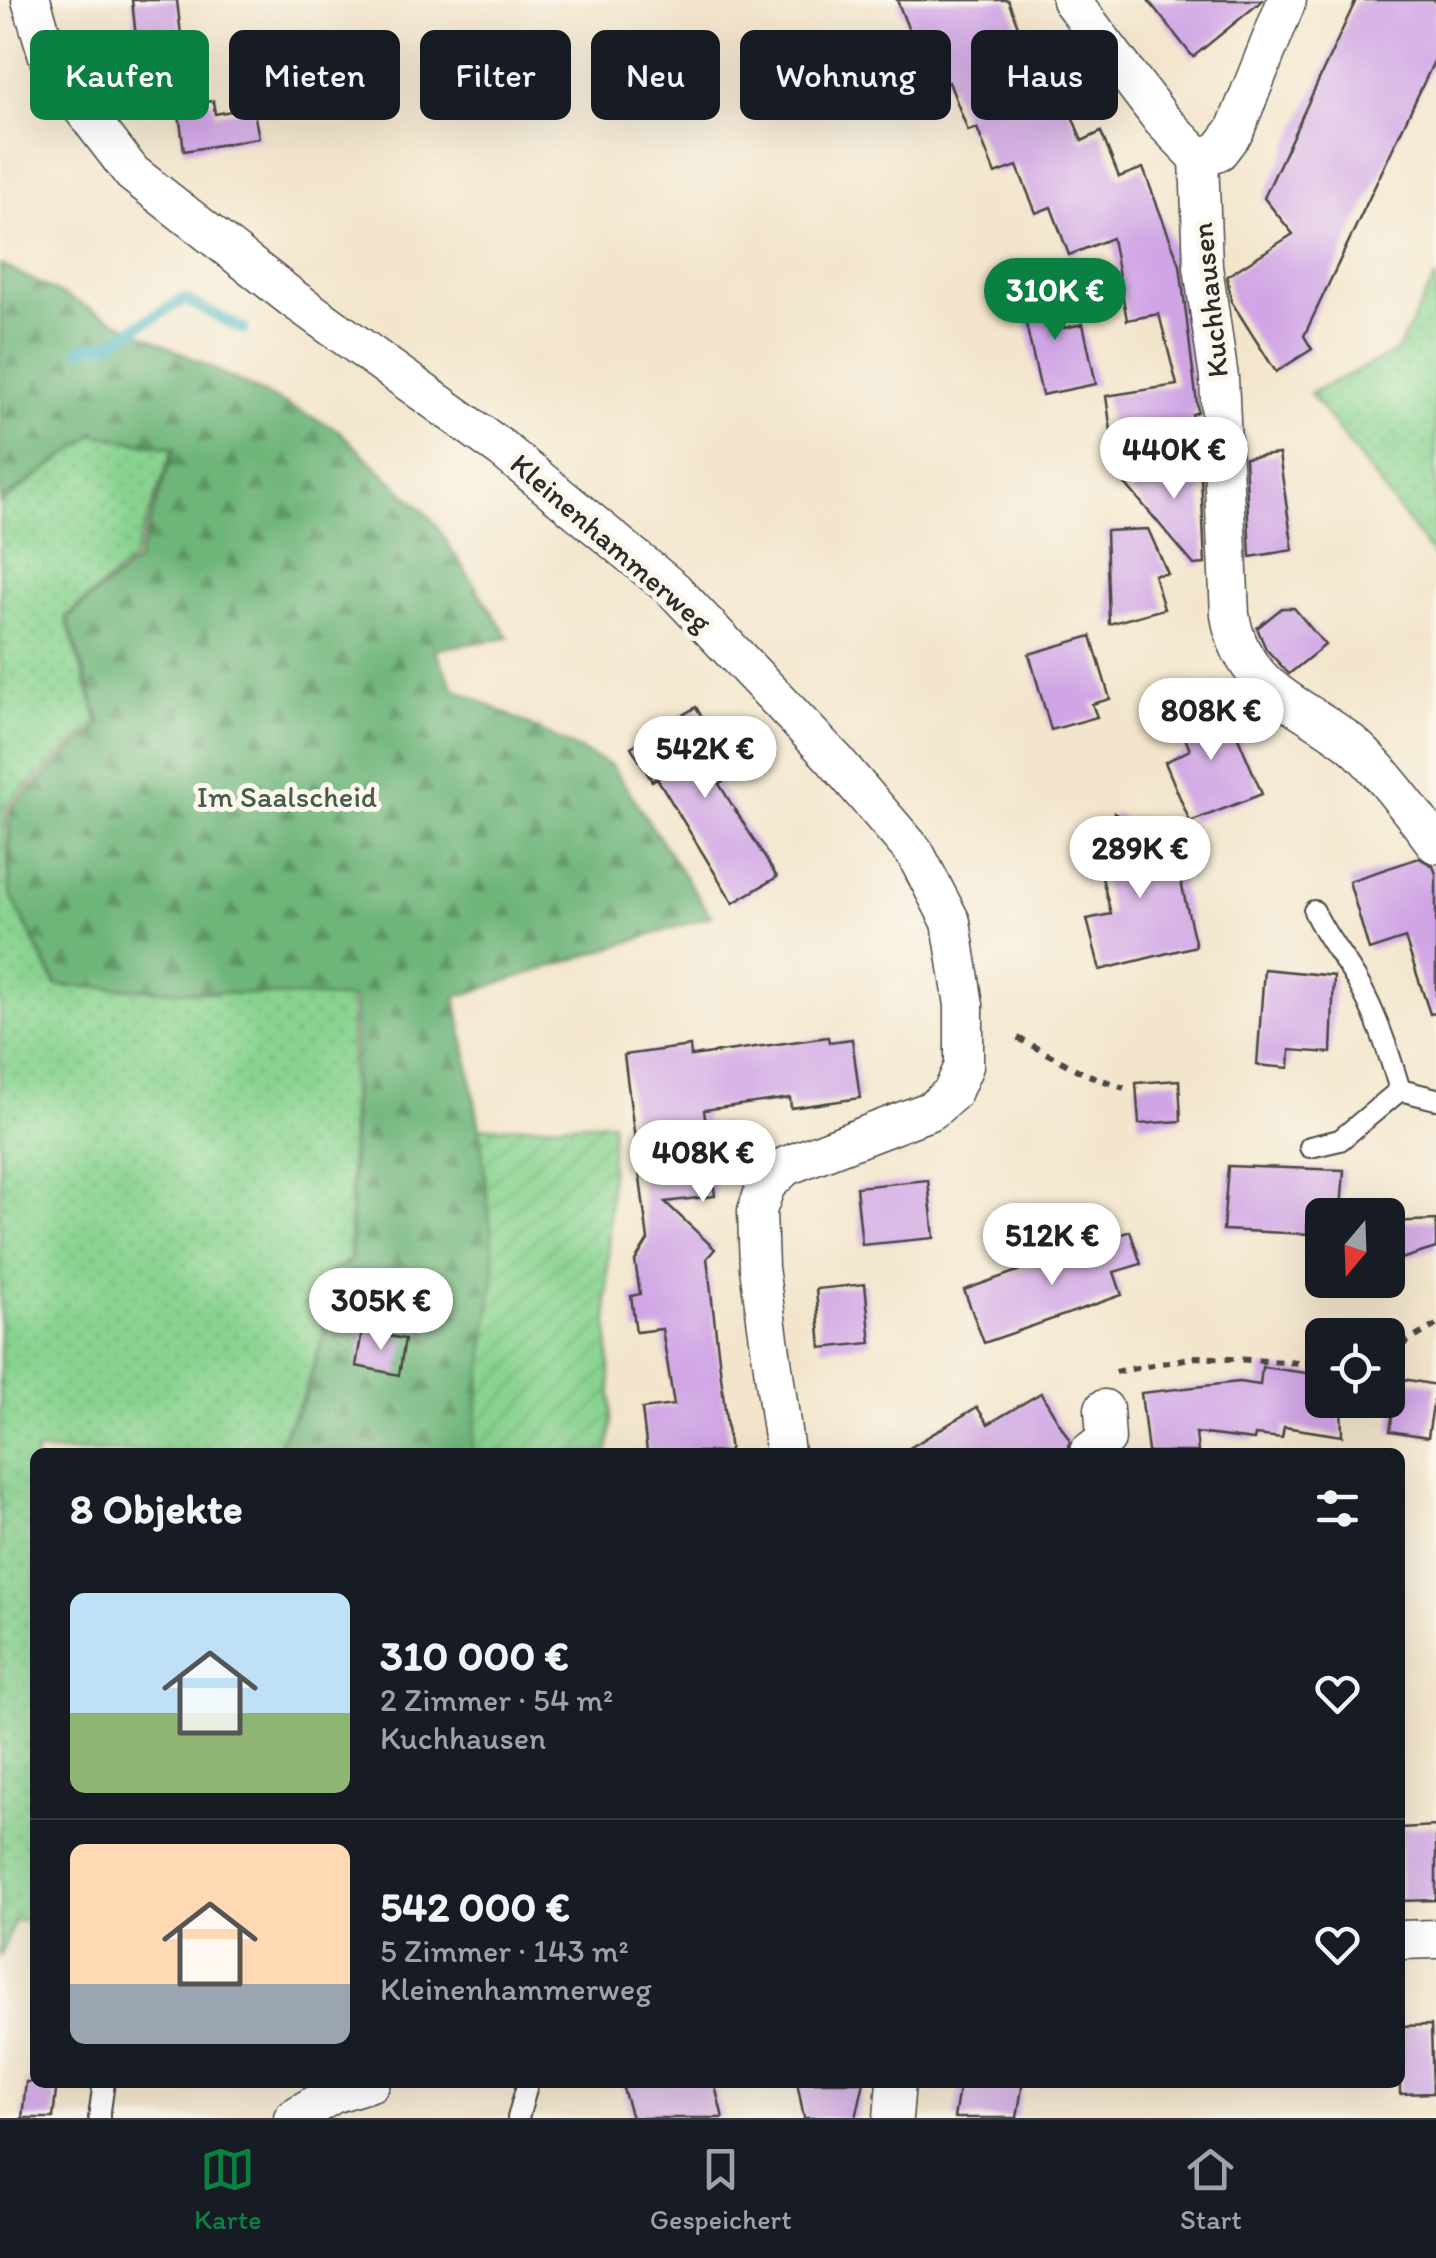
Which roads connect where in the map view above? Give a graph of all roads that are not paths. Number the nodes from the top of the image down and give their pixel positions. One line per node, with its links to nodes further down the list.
1 (31, 0): 11 (street, Kleinenhammerweg)
2 (1071, 0): 4 (street)
3 (1287, 0): 4 (street)
4 (1199, 158): 5 (street, Kuchhausen)
5 (1436, 844)
6 (1314, 911): 7 (lane)
7 (1400, 1090): 8 (lane); 9 (lane)
8 (1436, 1099)
9 (1310, 1147)
10 (1106, 1392): 12 (street)
11 (783, 1448)
12 (1094, 1448)
13 (1436, 1939): 14 (street)
14 (1405, 1940)
15 (103, 2088): 19 (lane)
16 (352, 2088): 20 (street)
17 (526, 2088): 21 (lane)
18 (895, 2088): 22 (street)
19 (99, 2118)
20 (294, 2118)
21 (518, 2118)
22 (892, 2118)

